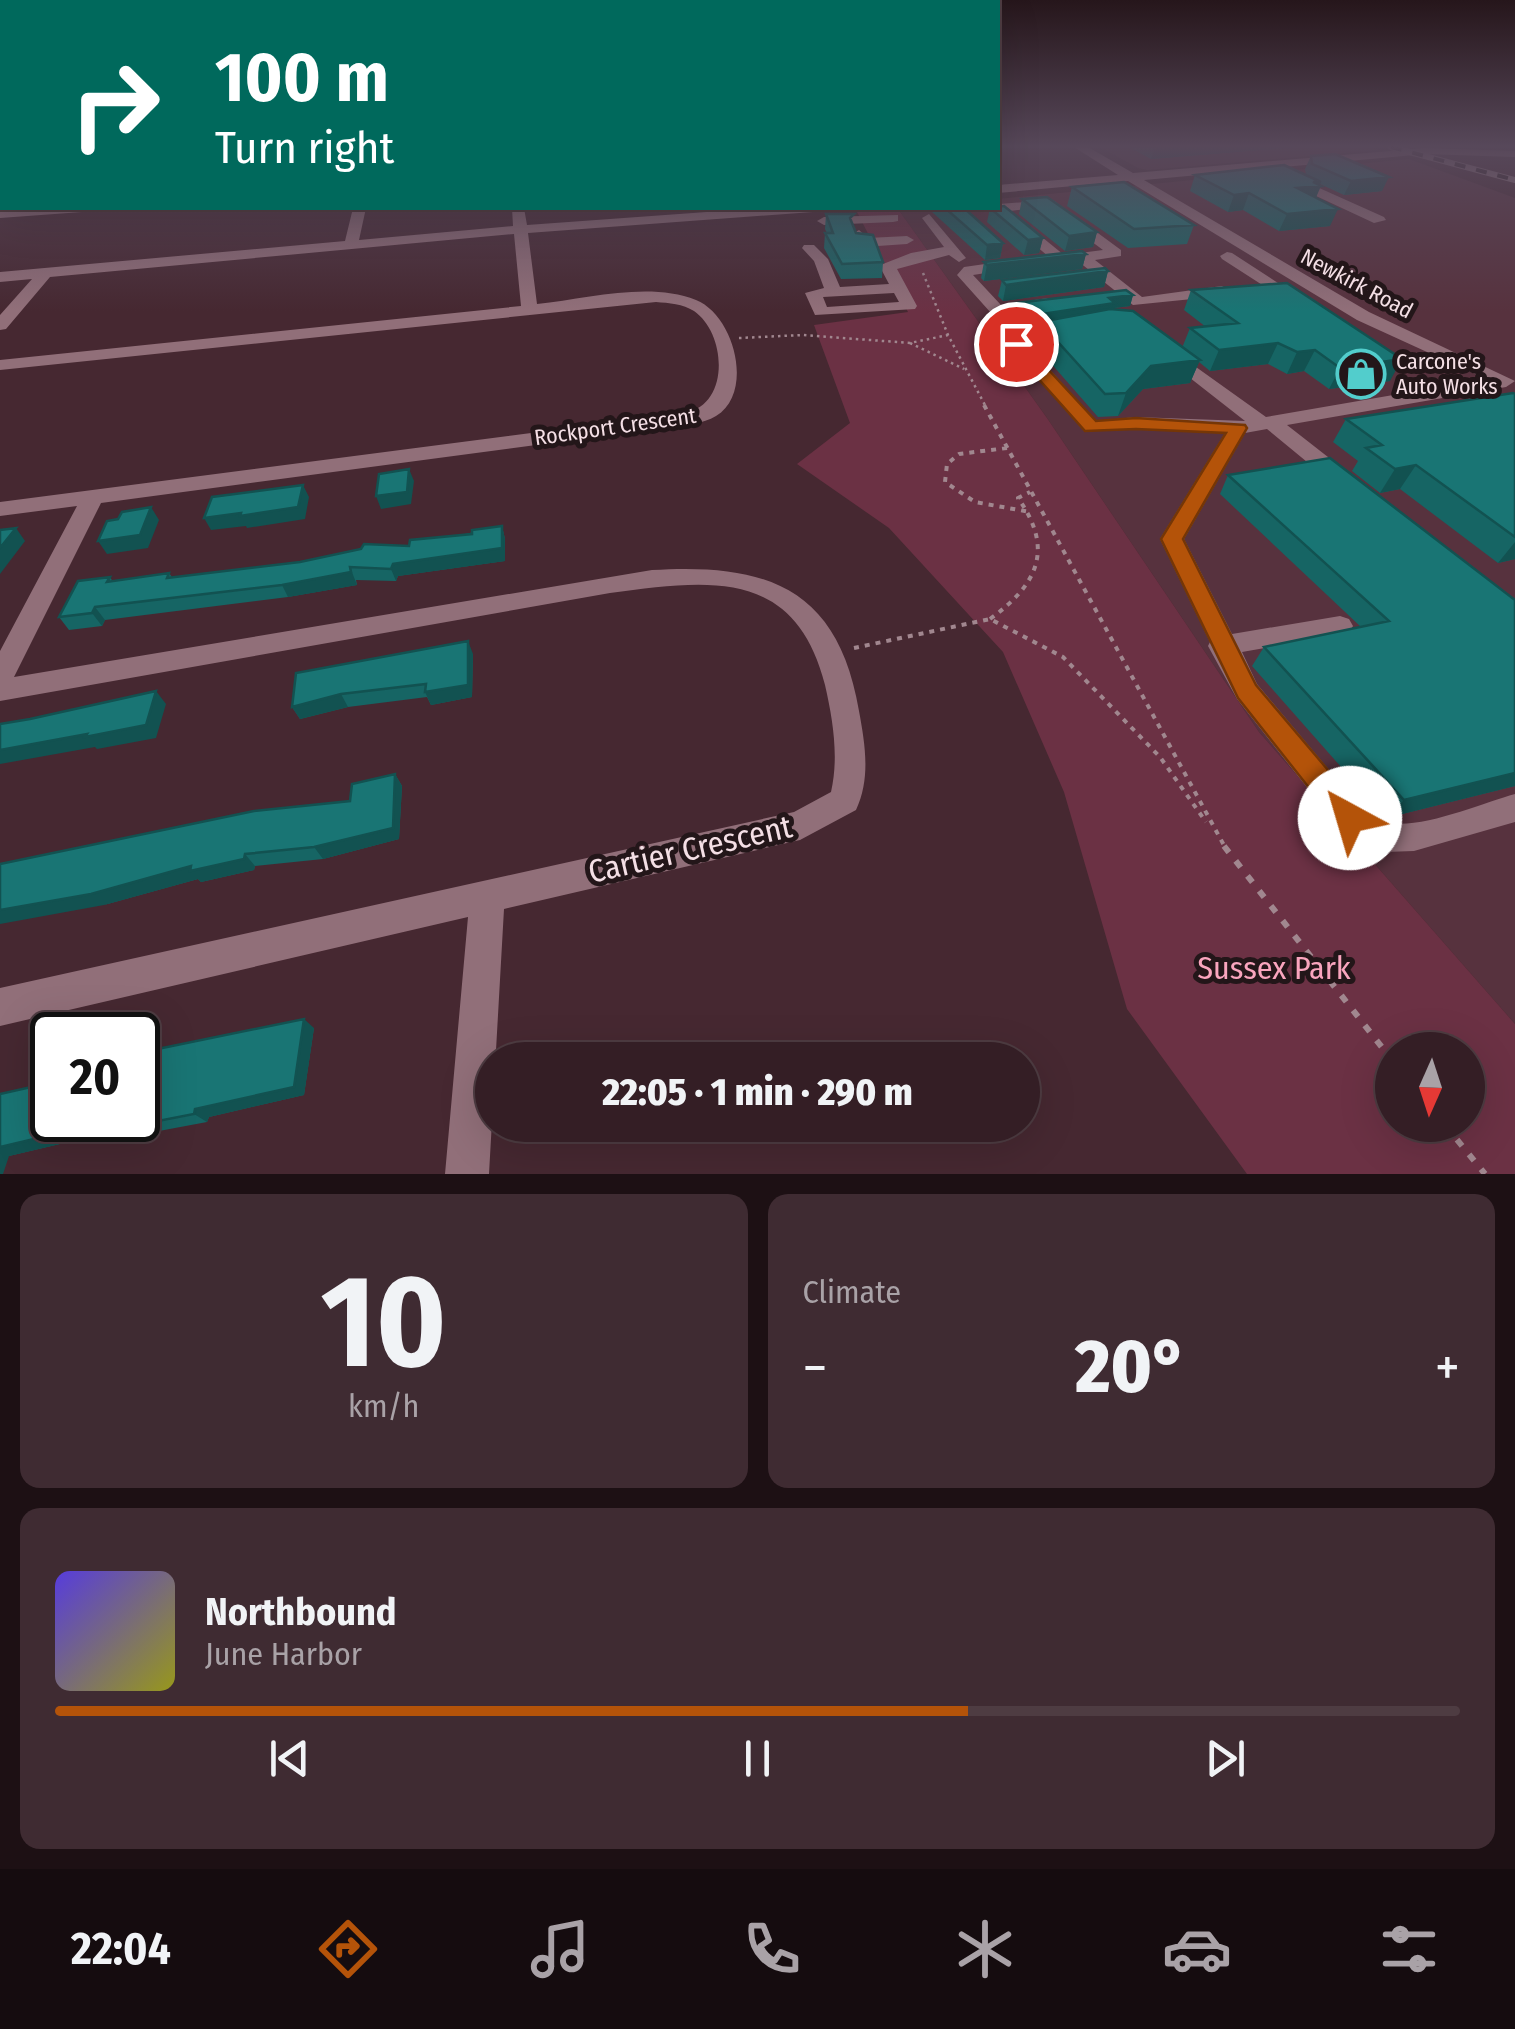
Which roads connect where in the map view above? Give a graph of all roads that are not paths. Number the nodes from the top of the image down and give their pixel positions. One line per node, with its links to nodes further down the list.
1 (1171, 202): 35 (street, Newkirk Road)
2 (1353, 202): 3 (street)
3 (1343, 203): 16 (street)
4 (1000, 208): 27 (street)
5 (1000, 209): 12 (street)
6 (55, 210): 13 (street)
7 (359, 210): 21 (street)
8 (518, 210): 19 (street)
9 (749, 210): 10 (street)
10 (685, 212): 19 (street)
11 (890, 212): 18 (street); 20 (street)
12 (1004, 212): 14 (street); 28 (street)
13 (0, 214)
14 (985, 214)
15 (929, 218): 23 (street)
16 (1380, 220)
17 (824, 221): 18 (street)
18 (856, 228): 20 (street)
19 (522, 230): 21 (street); 44 (street)
20 (907, 240): 25 (street)
21 (352, 245): 31 (street)
22 (809, 248): 40 (street)
23 (954, 250): 25 (street); 30 (street)
24 (1006, 252): 29 (street)
25 (916, 256): 37 (street)
26 (1227, 256): 36 (street)
27 (1082, 257): 28 (street); 32 (street)
28 (1061, 260): 29 (street)
29 (1020, 264): 30 (street)
30 (968, 270): 39 (street)
31 (46, 273): 33 (street); 45 (street)
32 (1104, 274): 34 (street); 41 (street)
33 (0, 277)
34 (1086, 277)
35 (1304, 281): 36 (street); 49 (street, Newkirk Road)
36 (1273, 285): 41 (street)
37 (898, 288): 40 (street); 40 (street)
38 (996, 288): 39 (street)
39 (979, 290): 43 (street)
40 (834, 292)
41 (1126, 292): 42 (street)
42 (1108, 295)
43 (1071, 300)
44 (529, 308): 48 (street); 52 (street, Rockport Crescent)
45 (0, 325)
46 (1086, 325): 50 (street)
47 (1154, 340): 50 (street)
48 (0, 365)
49 (1510, 383): 50 (street)
50 (1257, 425): 51 (street); 55 (street)
51 (1362, 495)
52 (92, 497): 53 (street, Rockport Crescent); 56 (street)
53 (0, 508)
54 (1340, 626): 55 (street)
55 (1222, 646): 58 (street)
56 (0, 677)
57 (0, 690): 59 (street, Cartier Crescent)
58 (1515, 808)
59 (487, 896): 60 (street, Cartier Crescent); 61 (street)
60 (0, 1008)
61 (467, 1174)

